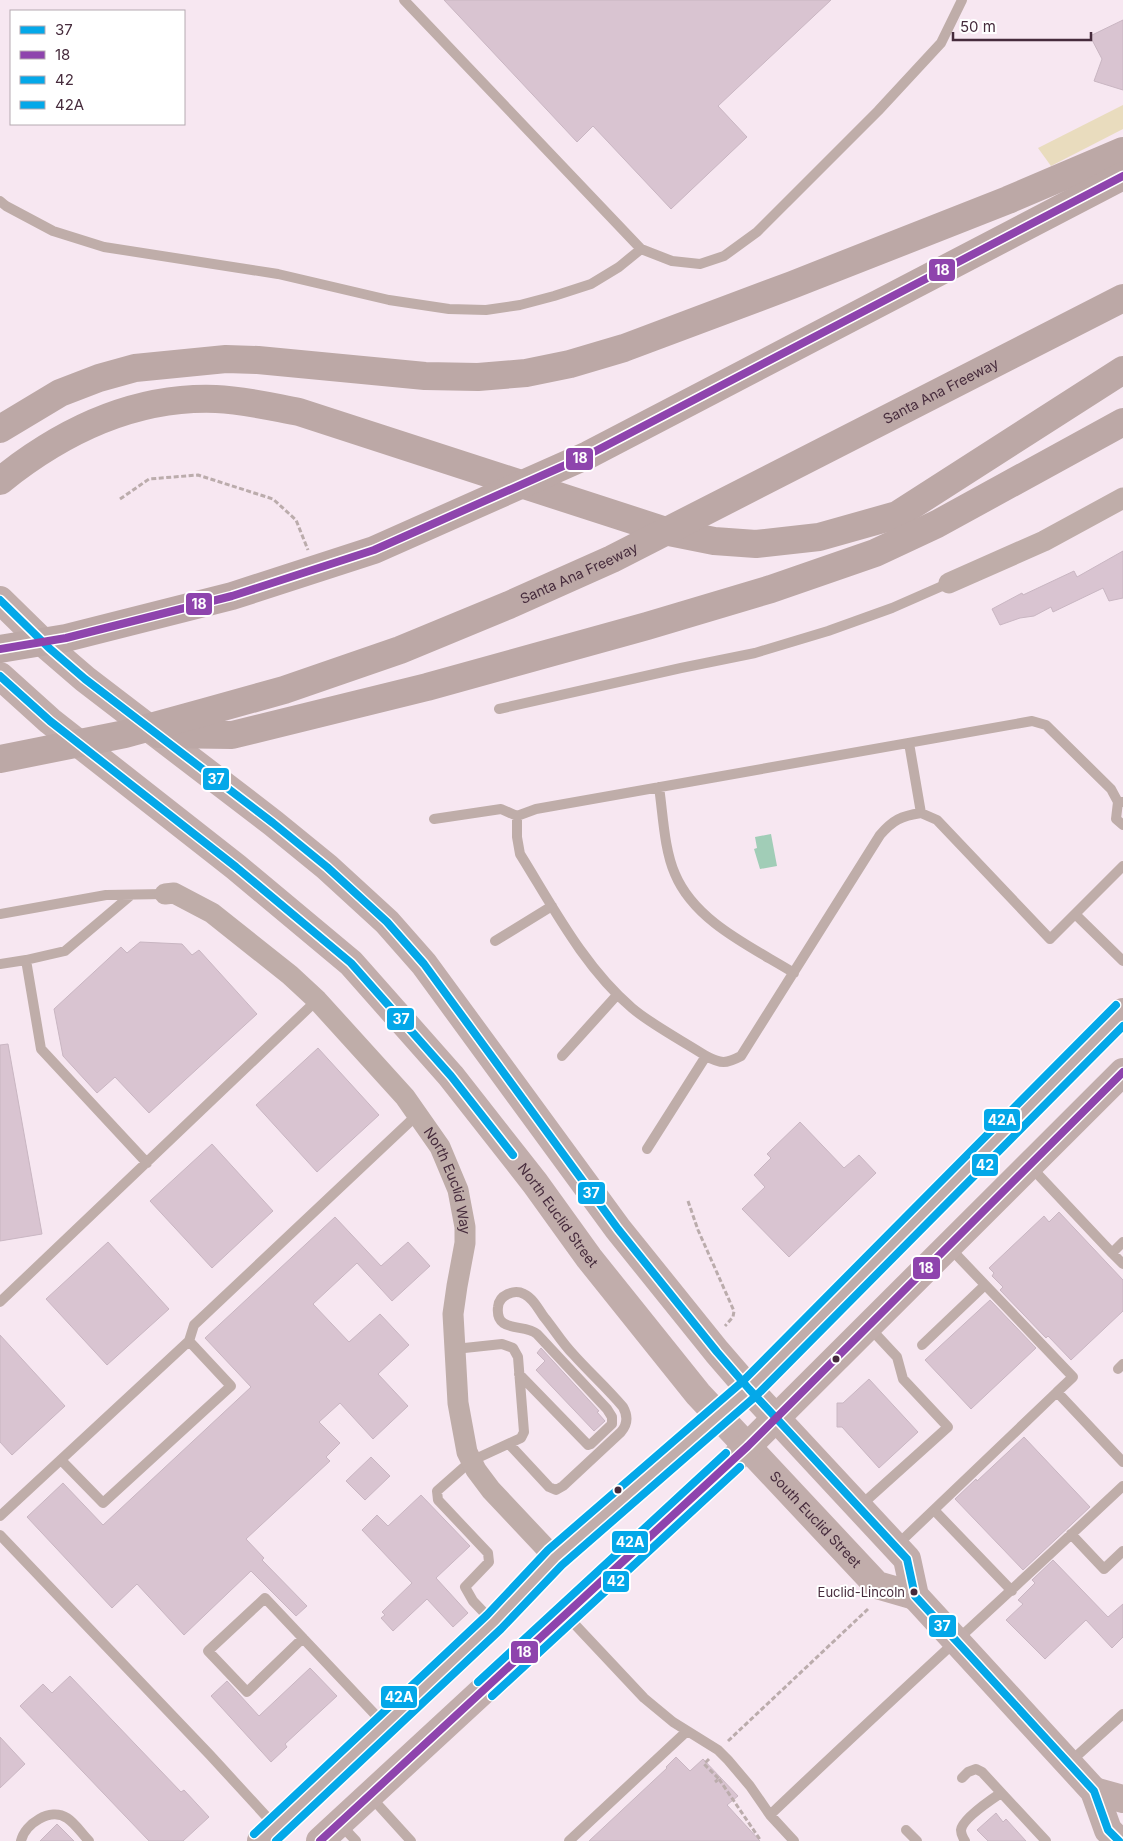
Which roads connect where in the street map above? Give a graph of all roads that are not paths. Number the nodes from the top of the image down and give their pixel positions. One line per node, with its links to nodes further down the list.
1 (404, 0): 6 (lane)
2 (962, 0): 6 (lane)
3 (1123, 151): 10 (highway)
4 (1123, 176): 15 (highway)
5 (0, 201): 6 (lane)
6 (641, 249)
7 (1123, 298): 18 (highway, Santa Ana Freeway)
8 (1123, 370): 11 (highway)
9 (1123, 422): 18 (highway)
10 (0, 429)
11 (0, 481)
12 (1123, 498): 13 (street)
13 (949, 583): 17 (lane)
14 (0, 600): 59 (main road)
15 (0, 649)
16 (0, 676): 61 (main road, North Euclid Street)
17 (499, 709)
18 (125, 734): 20 (highway, Santa Ana Freeway)
19 (909, 743): 21 (lane); 22 (lane); 23 (lane)
20 (0, 759)
21 (659, 787): 24 (lane); 37 (lane)
22 (1120, 802): 26 (lane)
23 (921, 813): 32 (lane); 37 (lane)
24 (517, 816): 25 (lane); 30 (lane)
25 (434, 820)
26 (1123, 825)
27 (1123, 866): 32 (lane)
28 (165, 894): 29 (lane); 39 (street, North Euclid Way)
29 (130, 896): 31 (lane); 34 (lane)
30 (552, 906): 33 (lane); 38 (lane)
31 (0, 914)
32 (1075, 914): 35 (lane)
33 (495, 941)
34 (26, 960): 36 (lane); 46 (lane)
35 (1123, 961)
36 (0, 964)
37 (794, 973): 42 (lane)
38 (618, 995): 41 (lane); 42 (lane)
39 (316, 1000): 44 (street, North Euclid Way); 46 (lane)
40 (1123, 1012): 59 (main road)
41 (562, 1056)
42 (706, 1056): 45 (lane)
43 (1123, 1072): 47 (main road)
44 (418, 1114): 55 (lane); 57 (street, North Euclid Way)
45 (647, 1149)
46 (147, 1163): 53 (lane)
47 (1030, 1166): 49 (main road); 50 (lane)
48 (1123, 1242): 50 (lane)
49 (949, 1247): 52 (lane); 54 (main road)
50 (1112, 1252): 51 (lane)
51 (1123, 1264)
52 (985, 1285): 56 (lane); 60 (lane)
53 (0, 1302)
54 (869, 1327): 62 (main road); 69 (lane)
55 (189, 1341): 65 (lane); 65 (lane)
56 (922, 1345)
57 (455, 1349): 58 (lane); 66 (street, North Euclid Way)
58 (519, 1374): 63 (lane); 63 (lane)
59 (749, 1389): 61 (main road); 62 (main road)
60 (1057, 1392): 67 (lane); 70 (lane)
61 (718, 1415): 64 (main road, North Euclid Street); 76 (main road)
62 (777, 1418): 64 (main road); 69 (main road)
63 (509, 1444): 66 (lane)
64 (748, 1446): 78 (main road, South Euclid Street); 79 (main road)
65 (61, 1460): 71 (lane)
66 (471, 1461): 76 (street, North Euclid Way); 80 (lane)
67 (1123, 1462)
68 (1123, 1486): 72 (lane)
69 (860, 1507): 74 (main road)
70 (934, 1510): 74 (lane); 77 (lane)
71 (0, 1516)
72 (1071, 1534): 75 (lane); 77 (lane)
73 (0, 1535): 96 (lane)
74 (895, 1546): 78 (main road)
75 (1123, 1551)
76 (555, 1558): 80 (main road)
77 (1012, 1591): 82 (lane)
78 (915, 1596): 82 (main road)
79 (566, 1615): 85 (lane); 90 (main road)
80 (494, 1622): 84 (main road)
81 (303, 1638): 81 (lane); 84 (lane)
82 (956, 1641): 86 (main road); 92 (lane)
83 (1123, 1714): 86 (lane)
84 (385, 1726): 96 (main road)
85 (686, 1732): 92 (lane); 100 (lane)
86 (1070, 1762): 88 (main road)
87 (962, 1778): 89 (lane)
88 (1094, 1791): 91 (main road); 93 (main road)
89 (1002, 1792): 103 (lane); 104 (lane)
90 (370, 1795): 95 (main road); 99 (lane)
91 (1123, 1799)
92 (770, 1815): 101 (lane)
93 (1116, 1825)
94 (906, 1830): 102 (lane)
95 (338, 1835)
96 (276, 1836)
97 (21, 1841): 98 (lane)
98 (89, 1841)
99 (411, 1841)
100 (569, 1841)
101 (794, 1841)
102 (917, 1841)
103 (966, 1841)
104 (1046, 1841)

